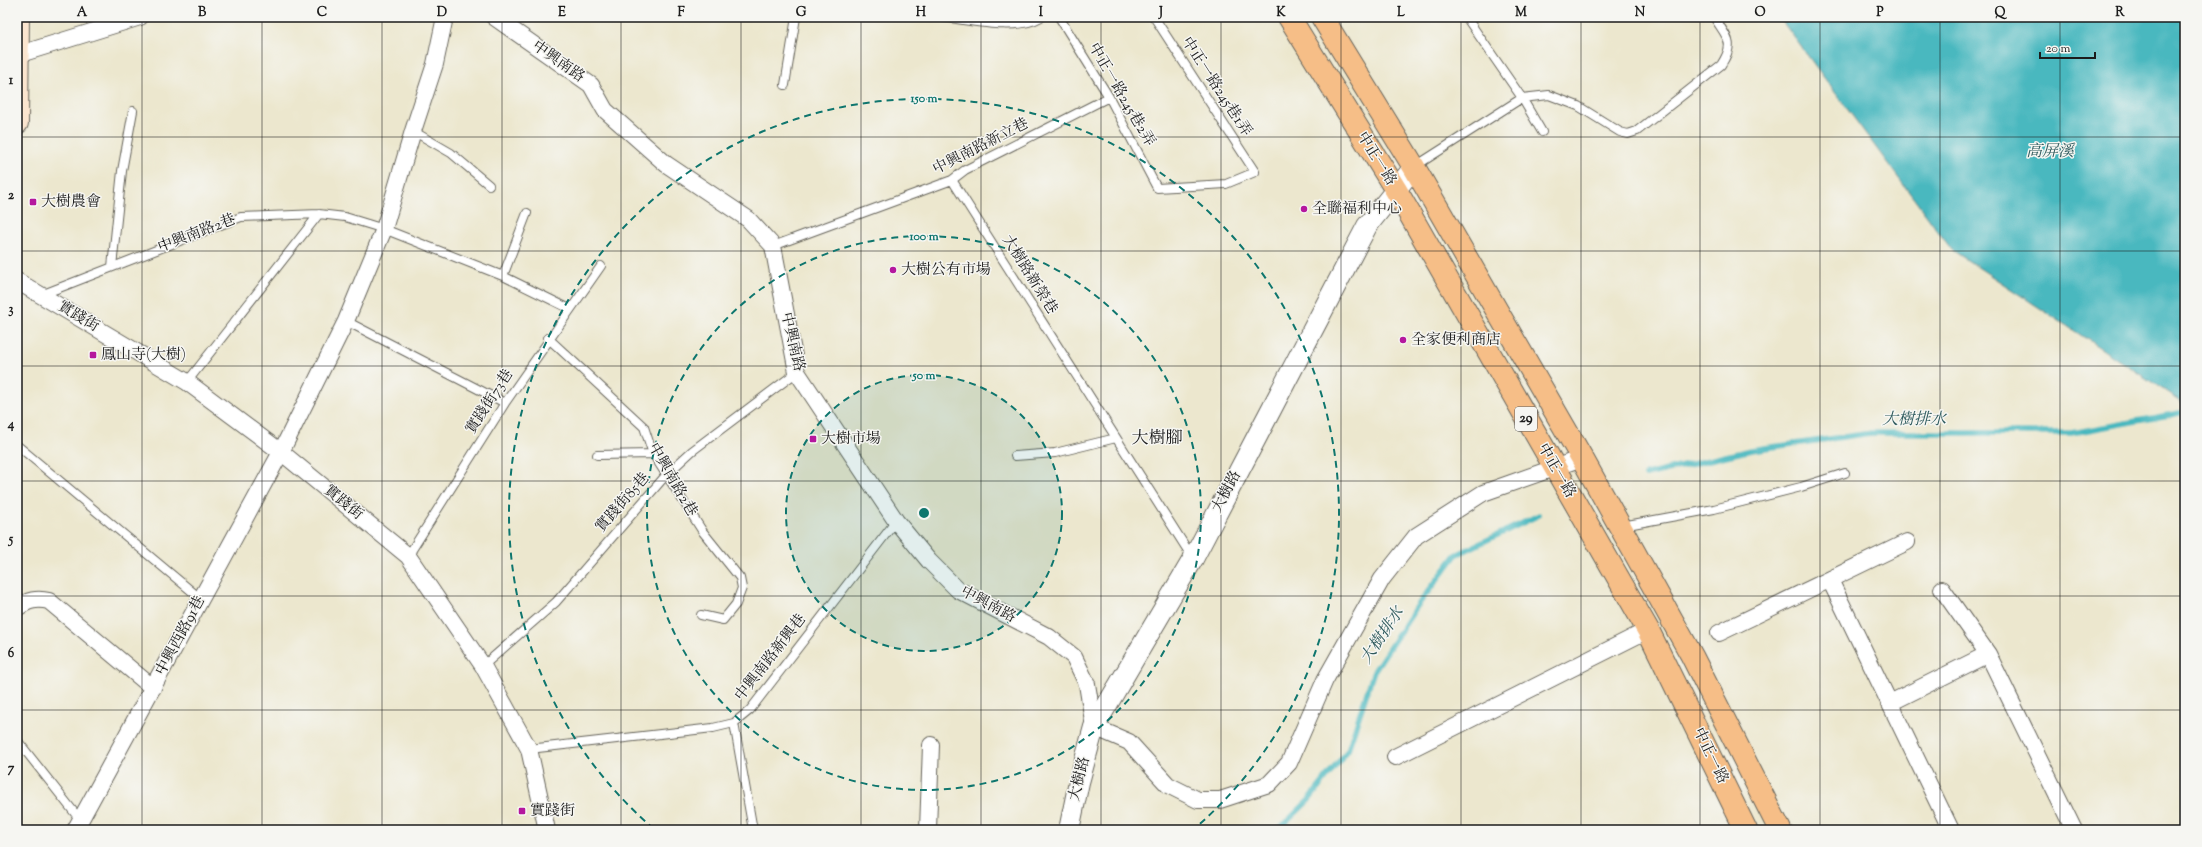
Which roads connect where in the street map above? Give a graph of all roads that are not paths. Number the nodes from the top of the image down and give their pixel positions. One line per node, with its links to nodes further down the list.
1 (18, 17): 14 (main road)
2 (140, 17): 14 (street)
3 (445, 17): 20 (street)
4 (494, 17): 30 (street, 中興南路)
5 (796, 17): 15 (lane)
6 (942, 17): 7 (lane)
7 (1041, 17)
8 (1059, 17): 16 (lane, 中正一路245巷2弄)
9 (1154, 17): 25 (lane, 中正一路245巷1弄)
10 (1289, 17): 26 (main road, 中正一路 / 29)
11 (1322, 17): 22 (main road, 中正一路 / 29)
12 (1466, 17): 17 (lane)
13 (1714, 17): 17 (lane)
14 (17, 55): 19 (main road)
15 (785, 86)
16 (1109, 97): 23 (lane, 中興南路新立巷); 25 (lane, 中正一路245巷2弄)
17 (1522, 98): 21 (lane); 22 (lane)
18 (133, 110): 32 (lane)
19 (17, 123)
20 (412, 131): 24 (lane); 29 (street)
21 (1542, 132)
22 (1414, 167): 26 (street, 大樹路); 48 (main road, 中正一路 / 29)
23 (952, 180): 30 (lane, 中興南路新立巷); 42 (lane, 大樹路新榮巷)
24 (489, 185)
25 (1157, 188)
26 (1396, 190): 49 (main road, 中正一路 / 29); 56 (street, 大樹路)
27 (527, 213): 33 (lane)
28 (319, 214): 29 (lane, 中興南路2巷); 32 (lane, 中興南路2巷); 40 (lane)
29 (384, 230): 33 (lane, 中興南路2巷); 37 (street)
30 (773, 246): 39 (street, 中興南路)
31 (601, 266): 36 (lane, 實踐街73巷)
32 (112, 267): 35 (lane, 中興南路2巷)
33 (503, 276): 36 (lane, 中興南路2巷)
34 (17, 281): 35 (street, 實踐街)
35 (41, 295): 40 (street, 實踐街)
36 (570, 308): 38 (lane, 實踐街73巷)
37 (346, 321): 41 (lane); 44 (street)
38 (548, 338): 41 (lane, 實踐街73巷); 45 (lane, 中興南路2巷)
39 (797, 372): 51 (lane, 實踐街85巷); 52 (street, 中興南路)
40 (187, 382): 44 (street, 實踐街)
41 (505, 403): 55 (lane, 實踐街73巷)
42 (1116, 438): 47 (lane); 56 (lane, 大樹路新榮巷)
43 (18, 446): 59 (lane)
44 (281, 452): 55 (street, 實踐街); 59 (street, 中興西路91巷)
45 (653, 454): 46 (lane); 51 (lane, 中興南路2巷)
46 (597, 455)
47 (1015, 456)
48 (1582, 458): 49 (street); 53 (main road, 中正一路 / 29)
49 (1555, 469): 62 (main road, 中正一路 / 29); 69 (street)
50 (1845, 473): 53 (lane)
51 (667, 474): 61 (lane, 中興南路2巷); 65 (lane, 實踐街85巷)
52 (896, 521): 68 (lane, 中興南路新興巷); 69 (street, 中興南路)
53 (1619, 526): 80 (main road, 中正一路 / 29)
54 (1907, 542): 57 (street)
55 (408, 556): 65 (street, 實踐街)
56 (1193, 559): 69 (street, 大樹路)
57 (1830, 580): 63 (street); 67 (street)
58 (1942, 589): 64 (street)
59 (201, 599): 66 (street, 中興西路91巷)
60 (17, 608): 66 (street)
61 (701, 615)
62 (1648, 630): 73 (street); 79 (main road, 中正一路 / 29)
63 (1720, 633)
64 (1988, 654): 67 (street); 82 (street)
65 (483, 666): 72 (street, 實踐街)
66 (153, 688): 74 (street, 中興西路91巷)
67 (1890, 703): 81 (street)
68 (734, 723): 72 (lane, 中興南路新興巷); 76 (lane)
69 (1094, 727): 78 (street, 大樹路)
70 (17, 740): 74 (lane, 中興西路91巷)
71 (931, 745): 77 (street)
72 (529, 749): 75 (street, 實踐街)
73 (1395, 757)
74 (78, 826)
75 (547, 830)
76 (753, 830)
77 (928, 830)
78 (1069, 830)
79 (1746, 830)
80 (1780, 830)
81 (1951, 830)
82 (2074, 830)

